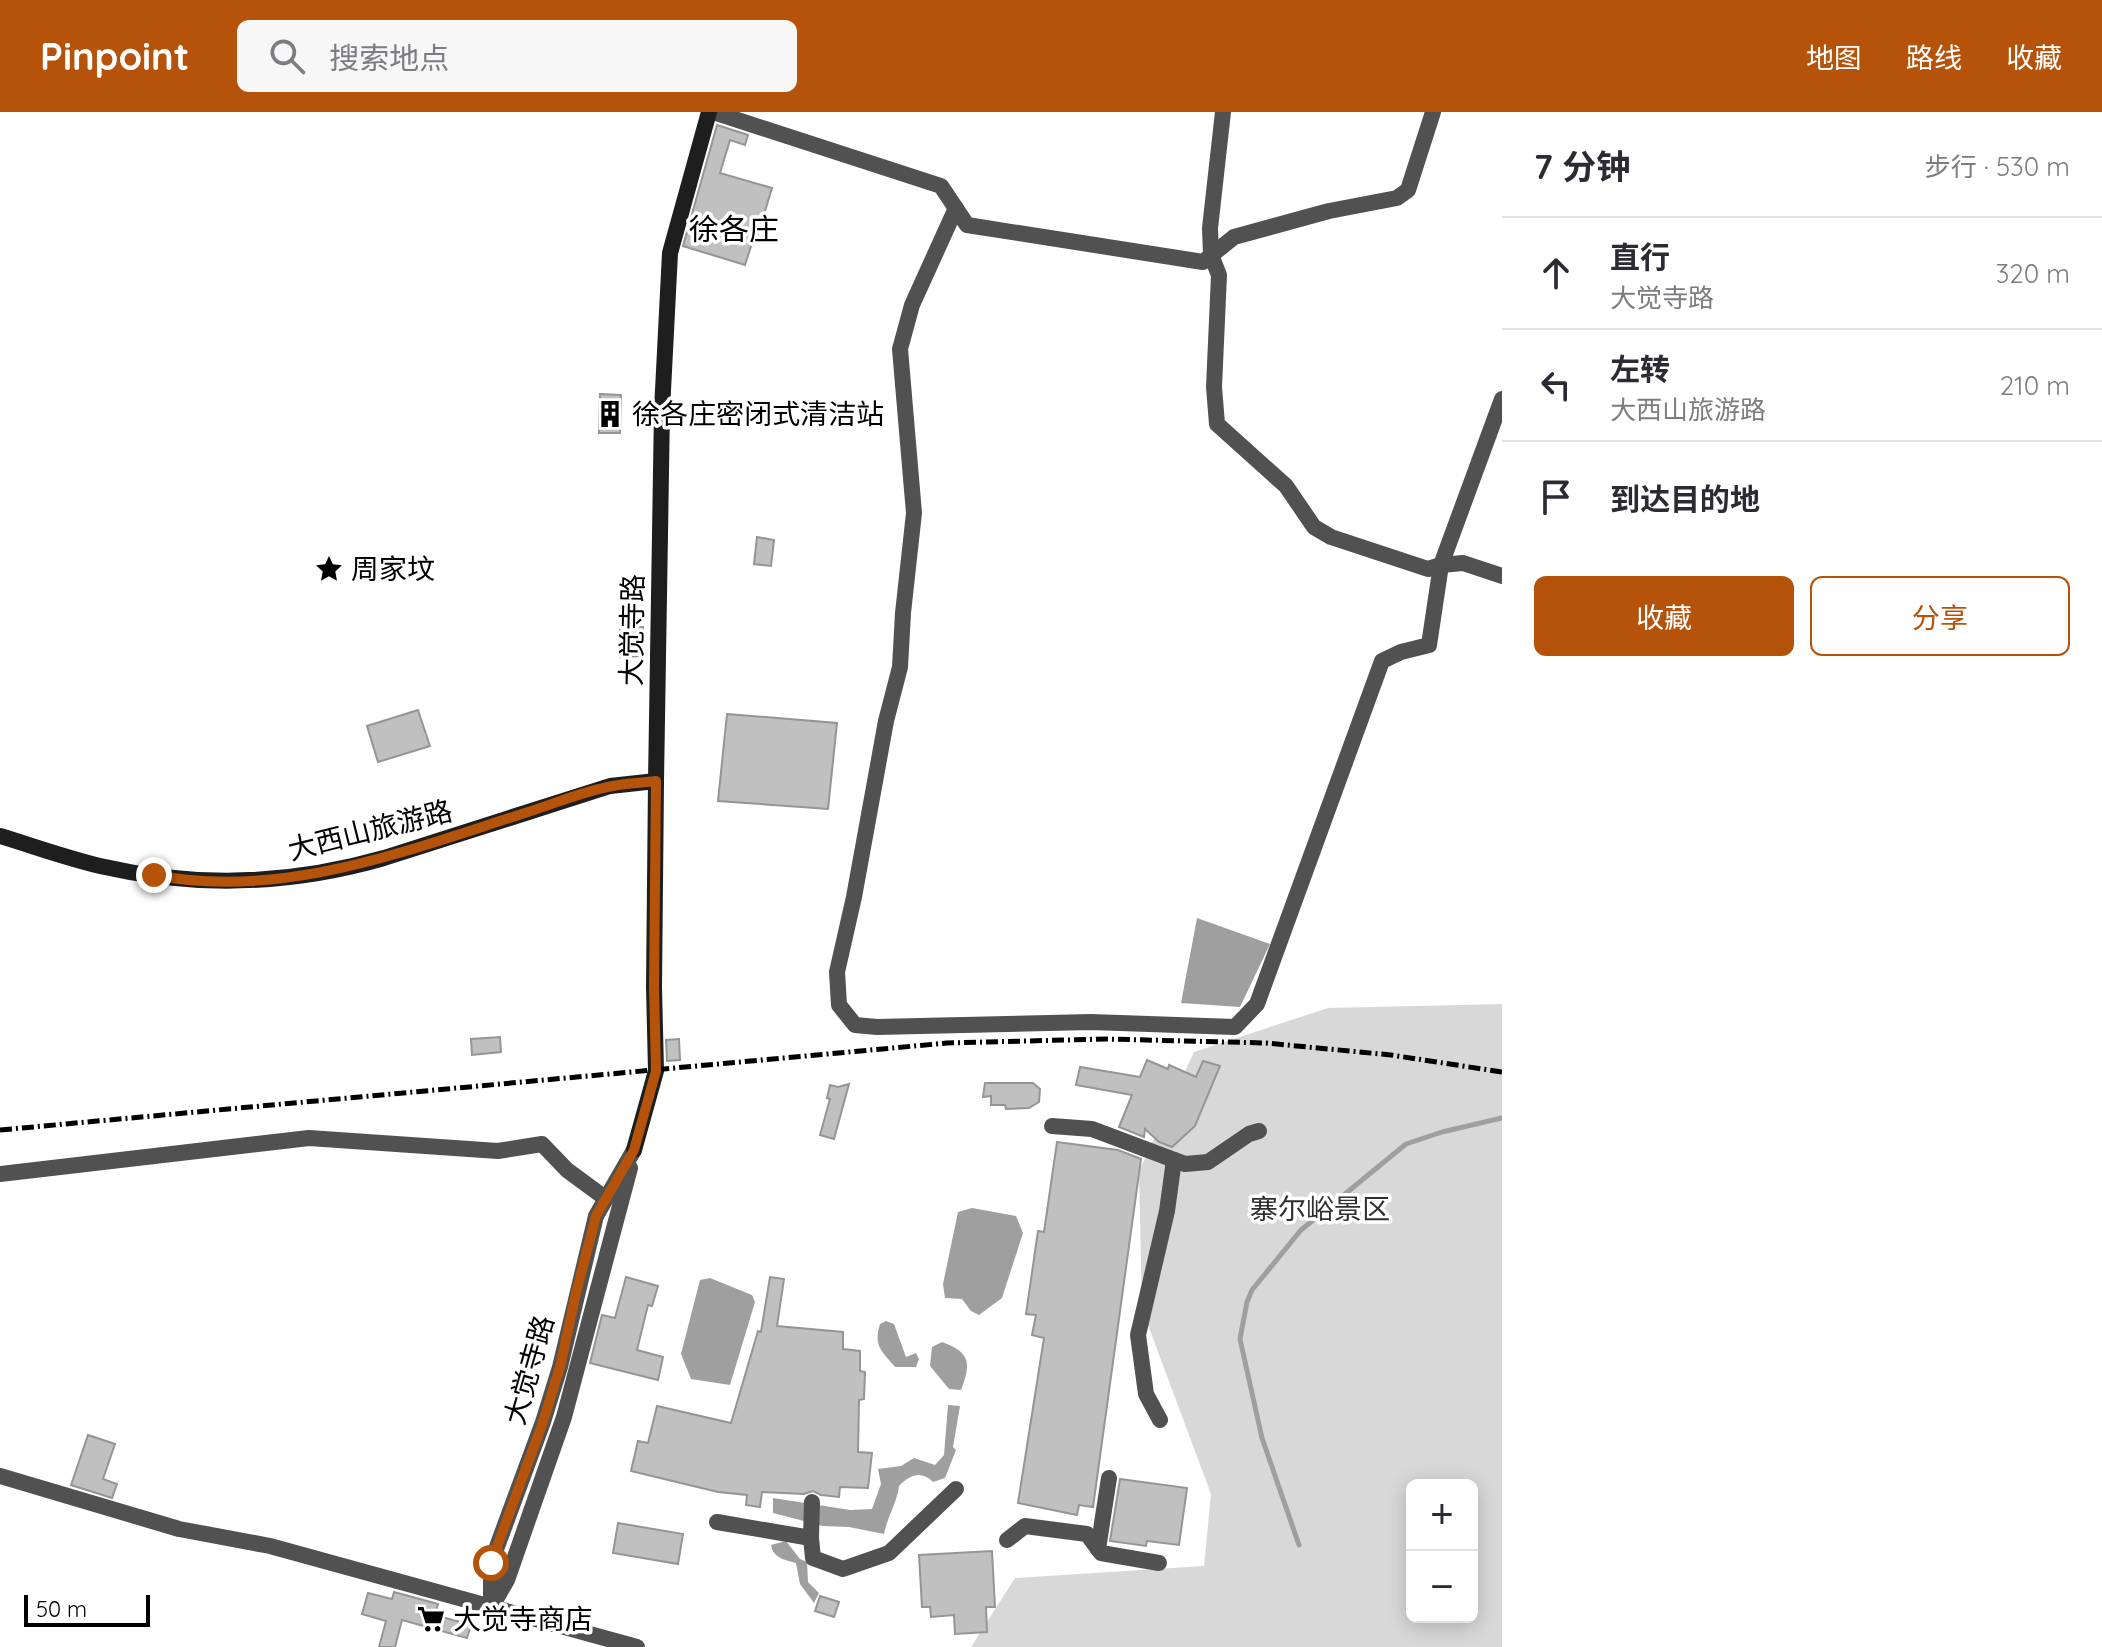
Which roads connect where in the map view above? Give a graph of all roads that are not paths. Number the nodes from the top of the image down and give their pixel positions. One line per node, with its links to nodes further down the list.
1 (711, 112): 4 (street); 9 (street, 大觉寺路)
2 (1223, 112): 5 (street)
3 (1433, 112): 5 (street)
4 (956, 208): 5 (street); 7 (street)
5 (1211, 255): 7 (street)
6 (1502, 399): 7 (street)
7 (1441, 565): 8 (street)
8 (1502, 576)
9 (656, 781): 10 (street, 大西山旅游路); 13 (street, 大觉寺路)
10 (0, 836)
11 (1052, 1126): 14 (street)
12 (1259, 1131): 14 (street)
13 (634, 1150): 16 (street, 大觉寺路); 27 (street, 大觉寺路)
14 (1174, 1160): 17 (street)
15 (0, 1174): 16 (street)
16 (605, 1198): 27 (street, 大觉寺路)
17 (1160, 1420)
18 (0, 1476): 27 (street)
19 (1109, 1478): 25 (street)
20 (956, 1489): 23 (street)
21 (812, 1502): 23 (street)
22 (717, 1522): 23 (street)
23 (811, 1538)
24 (1007, 1540): 25 (street)
25 (1098, 1549): 26 (street)
26 (1159, 1563)
27 (491, 1608): 28 (street)
28 (637, 1647)

